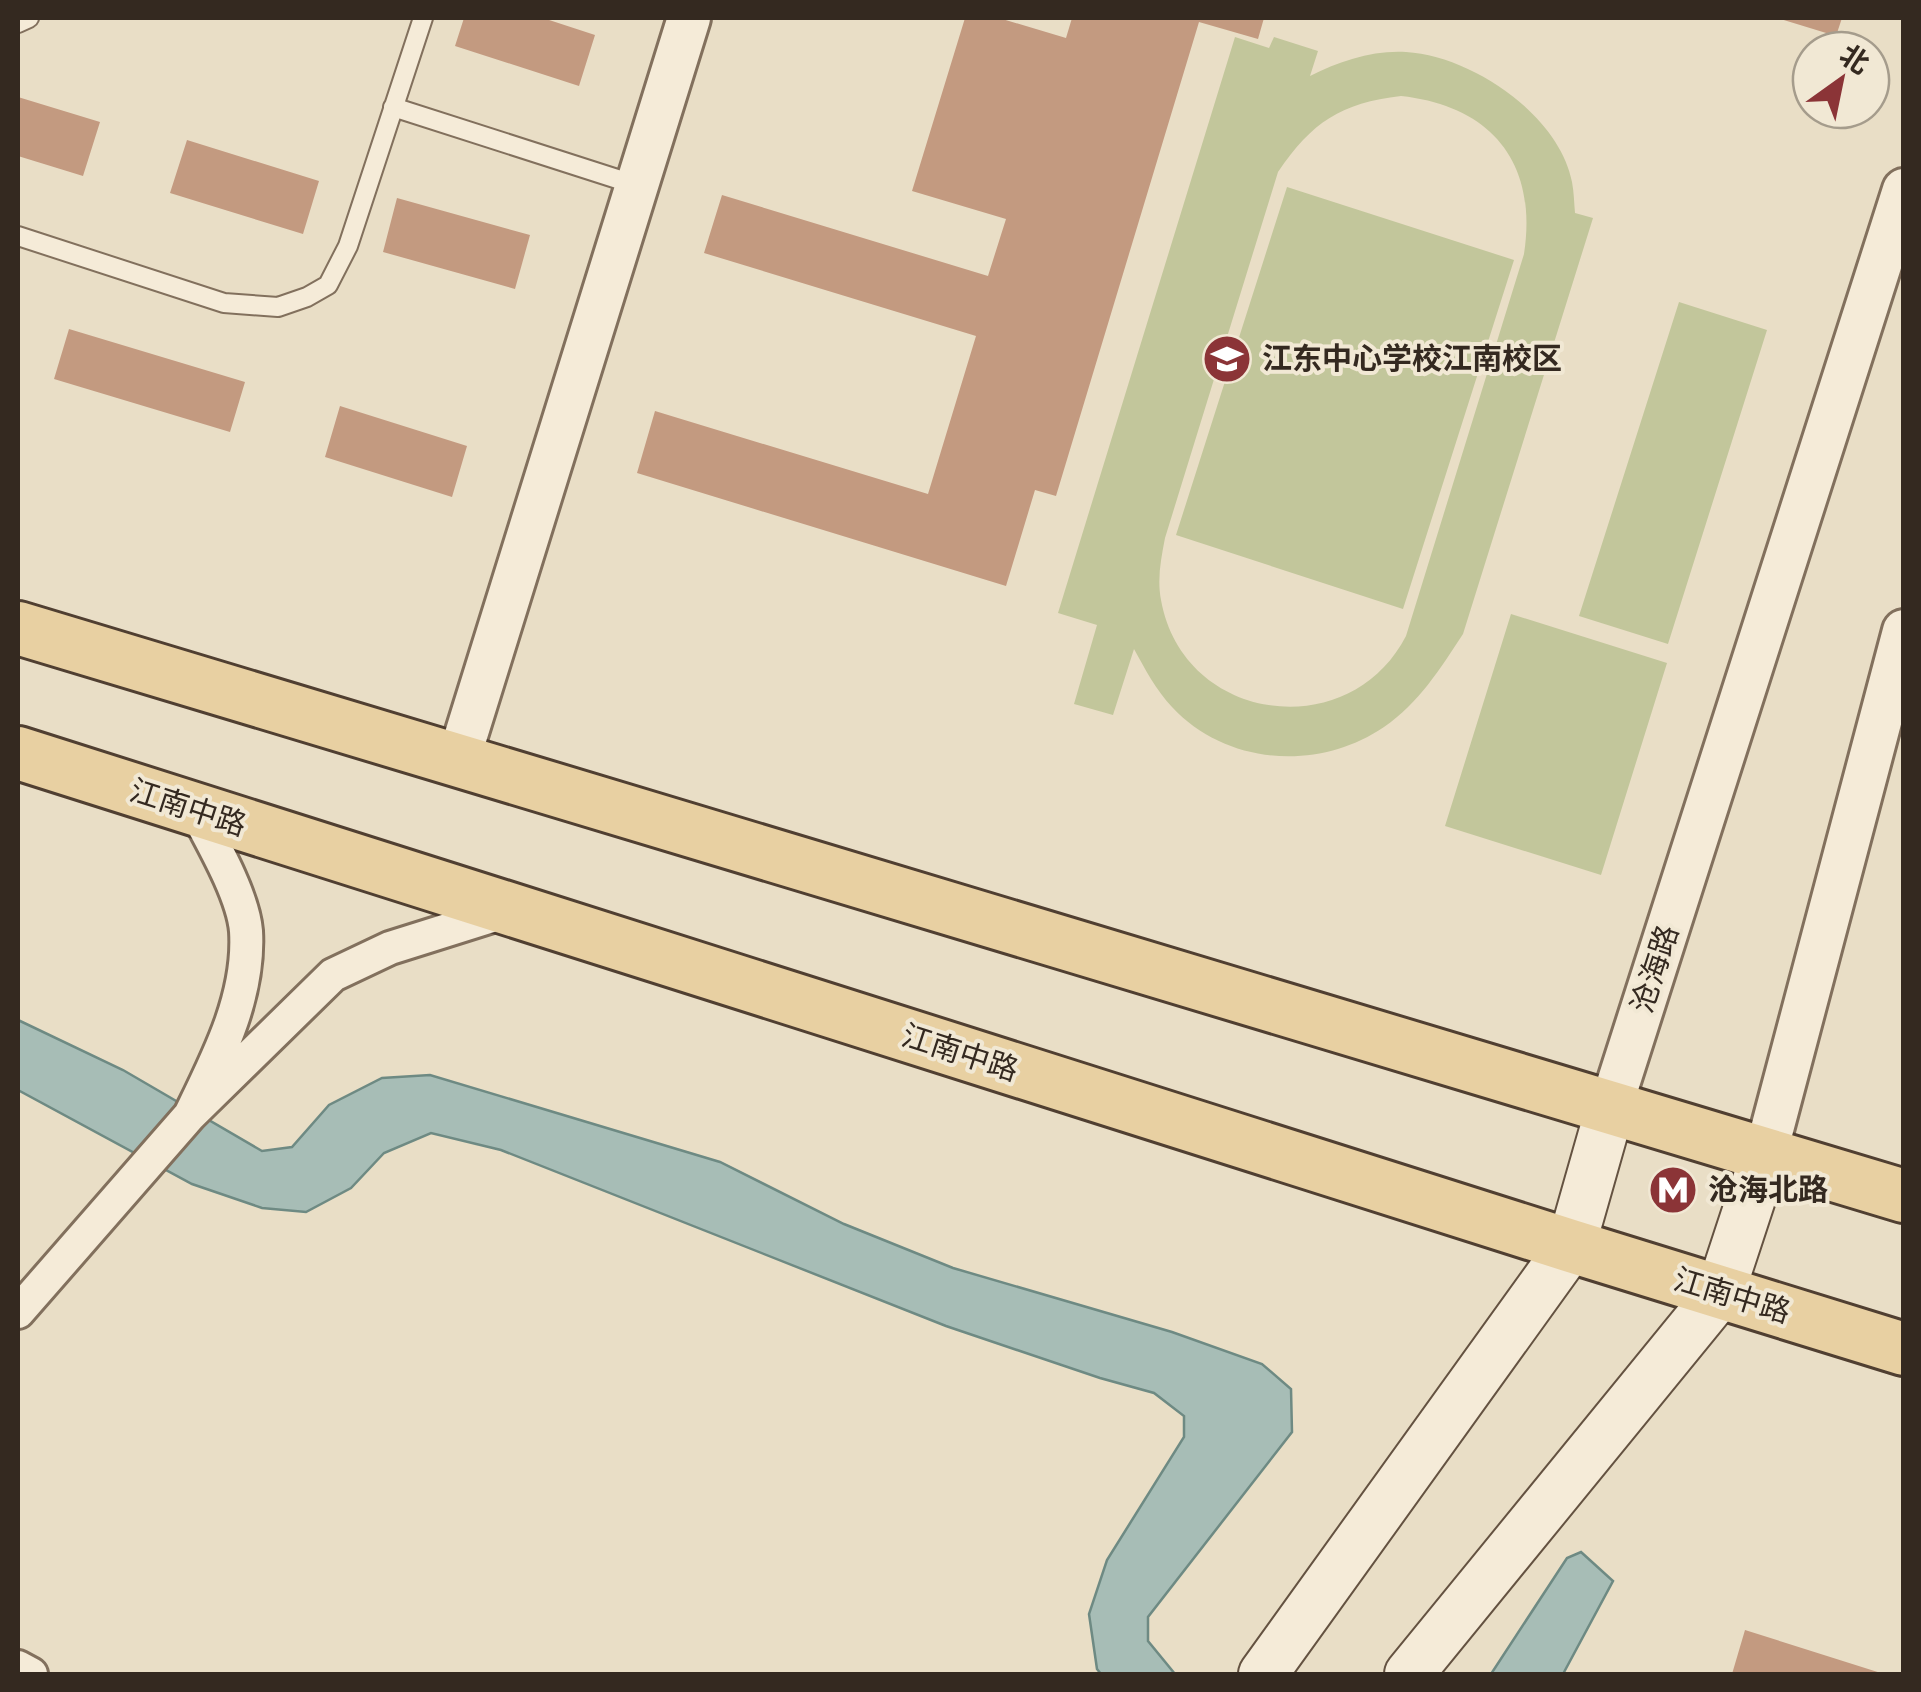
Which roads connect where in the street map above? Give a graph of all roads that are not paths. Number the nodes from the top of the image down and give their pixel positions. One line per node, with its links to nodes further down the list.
1 (30, 18): 4 (lane)
2 (423, 18): 5 (lane)
3 (689, 18): 6 (street)
4 (18, 23)
5 (393, 107): 6 (lane); 8 (lane)
6 (636, 186): 12 (street)
7 (1904, 190): 15 (street, 沧海路)
8 (18, 236)
9 (18, 628): 12 (main road)
10 (1904, 631): 17 (street)
11 (18, 754): 13 (main road, 江南中路)
12 (458, 761): 15 (main road)
13 (195, 810): 14 (main road, 江南中路); 16 (street)
14 (511, 910): 16 (street); 19 (main road, 江南中路)
15 (1610, 1110): 17 (main road); 19 (main road, 沧海路)
16 (189, 1116): 21 (street)
17 (1765, 1156): 18 (main road); 20 (main road)
18 (1904, 1196)
19 (1571, 1246): 20 (main road, 江南中路); 25 (main road, 沧海路)
20 (1720, 1293): 22 (main road, 江南中路); 26 (main road)
21 (18, 1312)
22 (1904, 1349)
23 (18, 1667): 24 (street)
24 (31, 1674)
25 (1263, 1674)
26 (1409, 1674)

